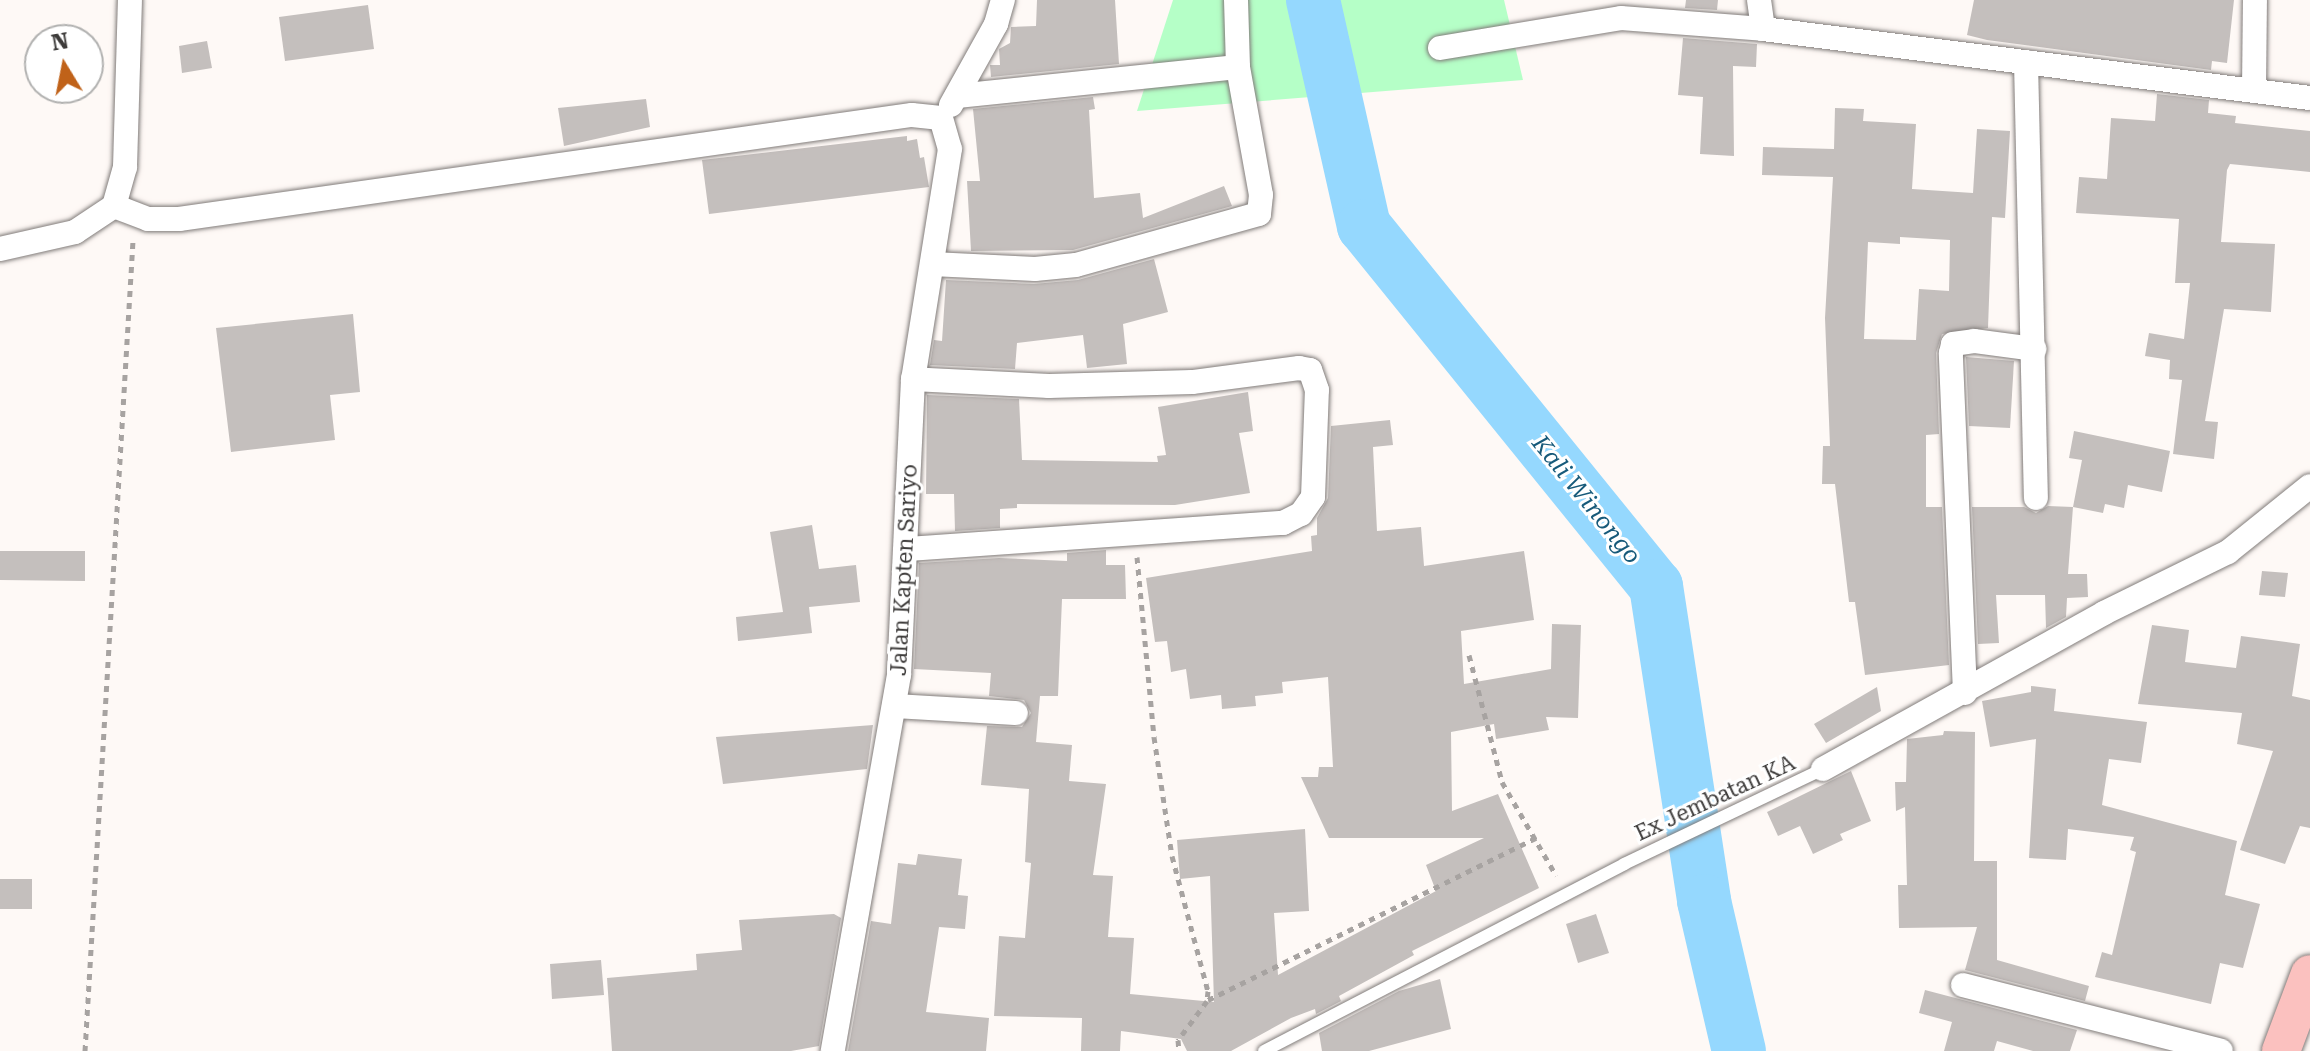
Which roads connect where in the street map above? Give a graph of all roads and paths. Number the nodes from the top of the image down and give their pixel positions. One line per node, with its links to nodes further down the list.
1 (130, 0): 14 (street)
2 (1003, 0): 11 (street)
3 (1236, 0): 9 (street)
4 (1759, 0): 6 (street)
5 (2255, 0): 10 (street)
6 (1763, 29): 7 (street); 8 (street)
7 (1440, 48)
8 (2026, 62): 10 (street); 17 (street)
9 (1238, 67): 11 (street); 16 (street)
10 (2254, 90): 12 (street)
11 (957, 96): 13 (street)
12 (2310, 98)
13 (941, 118): 14 (street); 16 (street, Jalan Kapten Sariyo)
14 (124, 211): 15 (street); 33 (path)
15 (0, 249)
16 (932, 264): 18 (street, Jalan Kapten Sariyo)
17 (2034, 349): 20 (street); 24 (street)
18 (913, 379): 21 (street); 22 (street, Jalan Kapten Sariyo)
19 (2310, 486): 24 (street)
20 (2036, 498)
21 (1135, 535): 22 (street); 32 (path)
22 (908, 549): 25 (street, Jalan Kapten Sariyo)
23 (1469, 655): 28 (path)
24 (1965, 693): 27 (street)
25 (894, 706): 26 (street); 34 (street, Jalan Kapten Sariyo)
26 (1016, 713)
27 (1823, 769): 29 (lane, Ex Jembatan KA)
28 (1536, 838): 29 (path); 32 (path)
29 (1566, 894): 36 (lane, Ex Jembatan KA)
30 (2310, 974): 38 (main road)
31 (1963, 985): 37 (street)
32 (1207, 1001): 35 (path)
33 (85, 1051)
34 (833, 1051)
35 (1179, 1051)
36 (1264, 1051)
37 (2221, 1051)
38 (2281, 1051)

